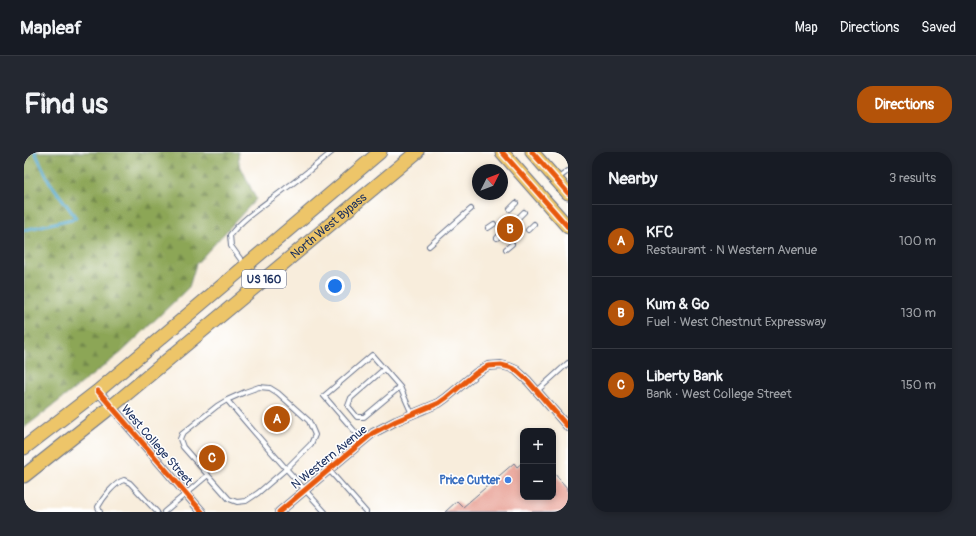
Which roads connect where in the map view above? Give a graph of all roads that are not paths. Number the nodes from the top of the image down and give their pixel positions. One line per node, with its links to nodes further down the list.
1 (332, 152): 27 (lane)
2 (380, 152): 27 (main road, North West Bypass / US 160)
3 (417, 152): 28 (main road, North West Bypass / US 160)
4 (428, 152): 28 (main road)
5 (502, 152): 19 (main road)
6 (532, 152): 8 (main road)
7 (535, 152): 8 (main road)
8 (545, 166): 10 (main road)
9 (568, 171): 10 (lane)
10 (557, 180): 11 (main road)
11 (568, 193)
12 (516, 203): 14 (lane)
13 (471, 209): 25 (lane)
14 (510, 210)
15 (524, 212): 16 (lane)
16 (518, 218)
17 (494, 224): 20 (lane)
18 (534, 224): 21 (lane)
19 (568, 227)
20 (488, 228)
21 (528, 230)
22 (502, 233): 23 (lane)
23 (496, 238)
24 (512, 244): 26 (lane)
25 (429, 246)
26 (506, 249)
27 (246, 266): 32 (main road, North West Bypass / US 160)
28 (269, 275): 35 (main road, North West Bypass / US 160)
29 (568, 363): 33 (lane)
30 (384, 369): 31 (lane); 31 (lane); 38 (lane)
31 (400, 387): 36 (lane)
32 (98, 391): 35 (street, West College Street); 39 (main road, US 160)
33 (537, 391): 36 (street, N Western Avenue); 37 (street, N Western Avenue)
34 (227, 400): 40 (lane); 40 (lane); 42 (lane)
35 (111, 407): 43 (main road, US 160); 45 (street, West College Street)
36 (412, 414): 38 (street, N Western Avenue)
37 (568, 427)
38 (363, 441): 41 (street, N Western Avenue)
39 (24, 448)
40 (286, 469): 42 (lane); 44 (lane)
41 (328, 470): 44 (street, N Western Avenue); 52 (lane)
42 (208, 475): 45 (lane)
43 (24, 476)
44 (304, 490): 50 (street, N Western Avenue); 51 (lane)
45 (186, 494): 48 (lane); 49 (street, West College Street)
46 (100, 512): 47 (lane)
47 (157, 512)
48 (164, 512)
49 (202, 512)
50 (279, 512)
51 (324, 512)
52 (366, 512)

